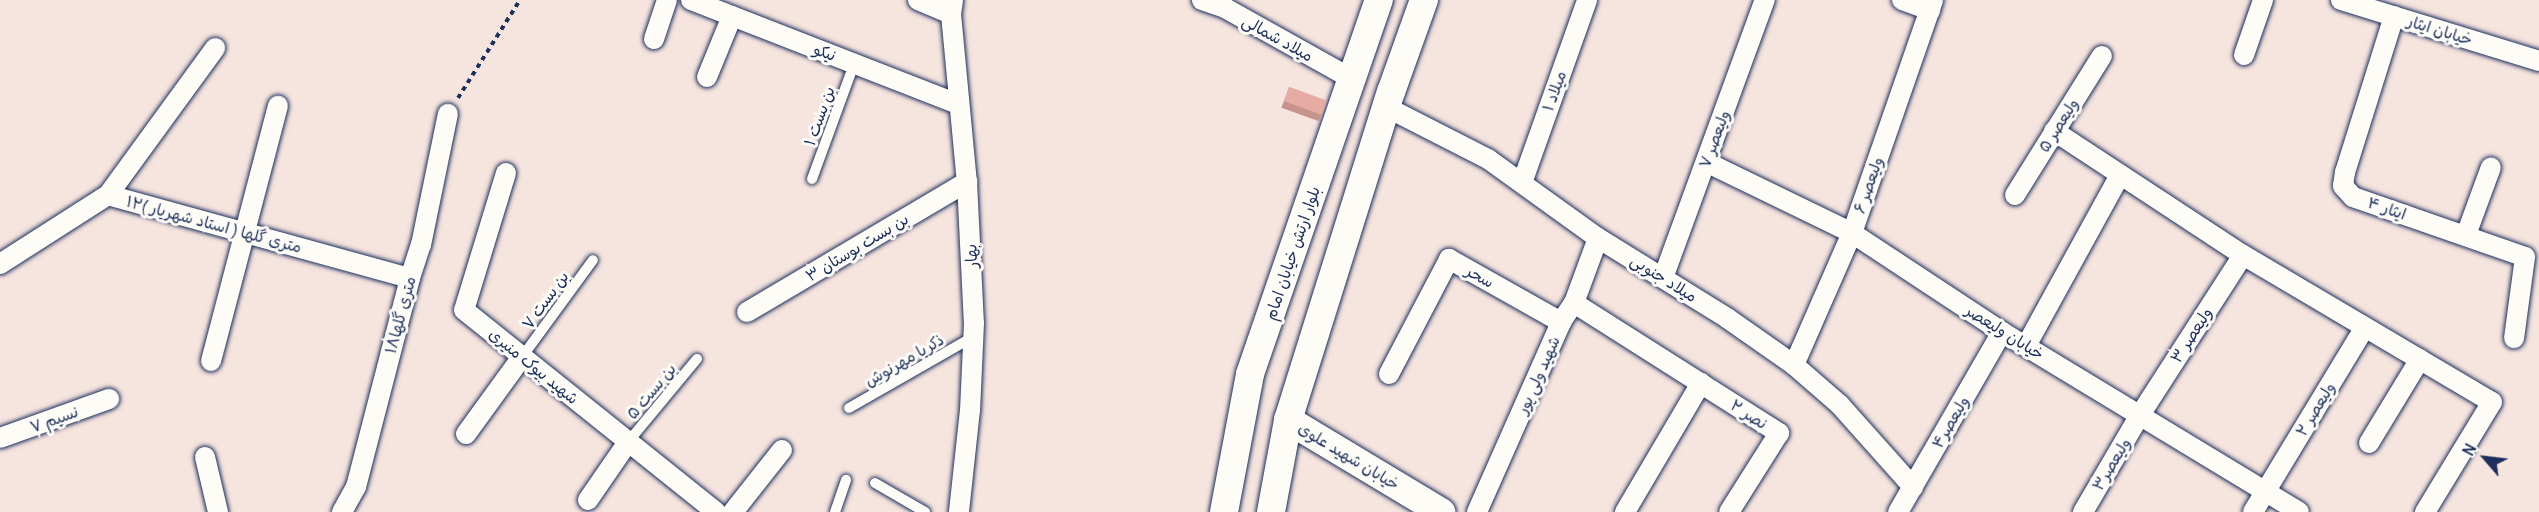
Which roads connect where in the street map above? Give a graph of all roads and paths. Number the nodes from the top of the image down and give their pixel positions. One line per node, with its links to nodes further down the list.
1 (520, 0): 29 (path)
2 (667, 0): 18 (street)
3 (691, 0): 16 (street, نیکو)
4 (918, 0): 15 (street)
5 (1202, 0): 13 (street, میلاد شمالی)
6 (1379, 0): 25 (main road, بلوار ارتش خیابان امام)
7 (1424, 0): 28 (main road)
8 (1587, 0): 37 (street, میلاد ۱)
9 (1765, 0): 31 (street, ولیعصر ۷)
10 (1902, 0): 14 (street)
11 (2263, 0): 20 (street)
12 (2341, 0): 17 (street, خیابان ایثار)
13 (1227, 4): 25 (street, میلاد شمالی)
14 (1931, 5): 41 (street, ولیعصر ۶)
15 (952, 7): 26 (street, بهار)
16 (732, 16): 23 (street, نیکو); 24 (street)
17 (2394, 16): 22 (street, خیابان ایثار); 42 (street, ایثار ۴)
18 (654, 39)
19 (215, 48): 38 (street)
20 (2244, 55)
21 (2102, 56): 30 (street, ولیعصر ۵)
22 (2539, 61)
23 (854, 64): 26 (street, نیکو); 35 (lane, بن بست ۱)
24 (707, 77)
25 (1352, 79): 86 (main road, بلوار ارتش خیابان امام)
26 (958, 104): 36 (street, بهار)
27 (278, 106): 40 (street)
28 (1386, 107): 37 (street, میلاد جنوبی); 67 (main road)
29 (448, 114): 47 (street, ۱۸متری گلها)
30 (2055, 131): 34 (street); 39 (street, ولیعصر ۵)
31 (1706, 162): 41 (street, خیابان ولیعصر); 48 (street, ولیعصر ۷)
32 (2491, 167): 42 (street)
33 (506, 173): 57 (street, شهید بیوک منیری)
34 (2120, 175): 44 (street); 56 (street)
35 (812, 178)
36 (967, 182): 50 (street, بن بست بوستان ۳); 54 (street, بهار)
37 (1522, 183): 43 (street, میلاد جنوبی)
38 (108, 195): 40 (street, ۱۲متری گلها ( استاد شهریار )); 46 (street, ۱۲متری گلها ( استاد شهریار ))
39 (2015, 195)
40 (243, 232): 47 (street, ۱۲متری گلها ( استاد شهریار )); 60 (street)
41 (1851, 232): 53 (street, خیابان ولیعصر); 61 (street, ولیعصر ۶)
42 (2466, 235): 55 (street, ایثار ۴)
43 (1598, 238): 48 (street, میلاد جنوبی); 49 (street, شهید ولی پور)
44 (2242, 255): 52 (street); 66 (street, ولیعصر ۳)
45 (593, 260): 57 (lane, بن بست ۷)
46 (0, 264)
47 (410, 278): 80 (street, ۱۸متری گلها)
48 (1663, 278): 61 (street, میلاد جنوبی)
49 (1574, 303): 51 (street, شهید ولی پور); 63 (street, نصر ۲)
50 (747, 312)
51 (1561, 322): 62 (street, سحر); 89 (street, شهید ولی پور)
52 (2365, 327): 59 (street); 77 (street, ولیعصر ۲)
53 (2002, 332): 56 (street, خیابان ولیعصر); 76 (street, ولیعصر۴)
54 (974, 337): 65 (lane, ذکریا مهرنوش); 85 (street, بهار)
55 (2514, 338)
56 (2026, 346): 66 (street, خیابان ولیعصر)
57 (522, 357): 68 (street); 70 (street, شهید بیوک منیری)
58 (697, 359): 70 (lane, بن بست ۵)
59 (2420, 359): 71 (street); 96 (street)
60 (211, 361)
61 (1794, 365): 76 (street, میلاد جنوبی)
62 (1389, 374)
63 (1701, 383): 90 (street); 91 (street, نصر ۲)
64 (109, 399): 69 (street, نسیم ۷)
65 (849, 408)
66 (2140, 415): 77 (street, خیابان ولیعصر); 93 (street, ولیعصر۳)
67 (1287, 420): 87 (main road); 88 (main road, خیابان شهید علوی)
68 (466, 434)
69 (0, 438)
70 (628, 442): 78 (street); 81 (street, شهید بیوک منیری)
71 (2369, 443)
72 (782, 450): 82 (street)
73 (205, 457): 79 (street)
74 (846, 480): 83 (lane)
75 (875, 483): 84 (lane)
76 (1913, 487): 92 (street, ولیعصر۴)
77 (2266, 492): 94 (street, ولیعصر ۲); 95 (street, خیابان ولیعصر)
78 (588, 500)
79 (218, 512)
80 (342, 512)
81 (716, 512)
82 (734, 512)
83 (835, 512)
84 (925, 512)
85 (959, 512)
86 (1224, 512)
87 (1270, 512)
88 (1441, 512)
89 (1477, 512)
90 (1625, 512)
91 (1729, 512)
92 (1898, 512)
93 (2083, 512)
94 (2253, 512)
95 (2299, 512)
96 (2425, 512)

